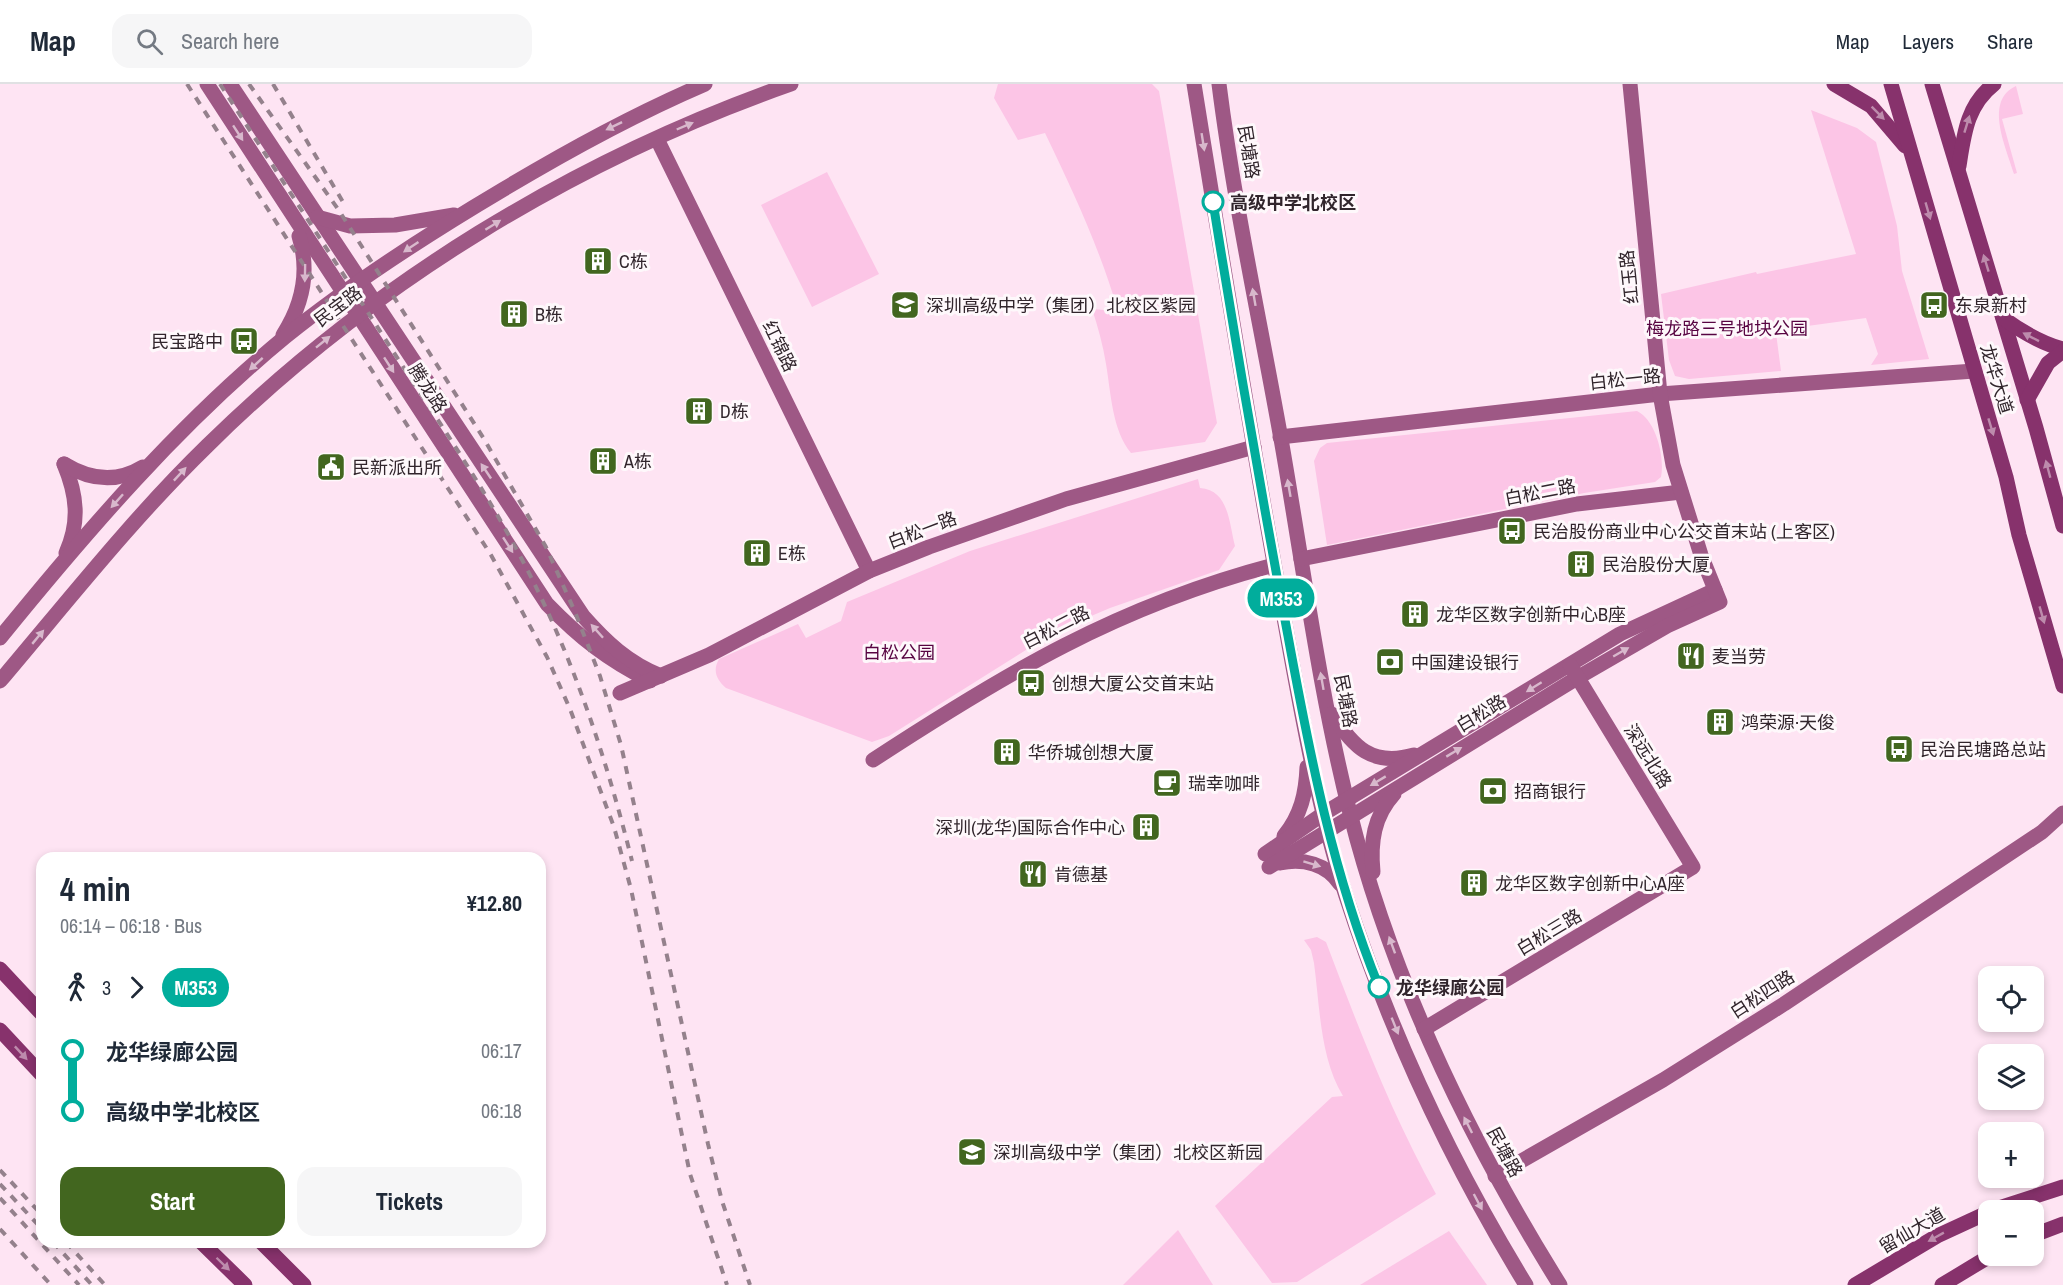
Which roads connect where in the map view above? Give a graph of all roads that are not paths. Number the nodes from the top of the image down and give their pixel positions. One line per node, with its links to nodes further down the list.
1 (207, 84): 18 (main road, 腾龙路, one-way to 18)
2 (230, 84): 19 (main road, 腾龙路)
3 (705, 84): 17 (main road, 民宝路, one-way to 17)
4 (791, 84): 14 (main road, 民宝路, one-way to 4)
5 (1194, 84): 31 (main road, one-way to 31)
6 (1219, 84): 13 (main road, 民塘路)
7 (1225, 84): 13 (main road)
8 (1630, 84): 28 (main road, 红玉路)
9 (1834, 84): 15 (main road, one-way to 15)
10 (1891, 84): 15 (main road, 龙华大道)
11 (1932, 84): 16 (main road, 龙华大道)
12 (1994, 84): 16 (main road, one-way to 12)
13 (1222, 108): 30 (main road, 民塘路, one-way to 13)
14 (657, 139): 22 (main road, 民宝路, one-way to 14); 38 (main road, 红锦路)
15 (1912, 155): 27 (main road, 龙华大道, one-way to 27)
16 (1959, 172): 24 (main road, 龙华大道, one-way to 16)
17 (460, 214): 19 (main road); 20 (main road, 民宝路, one-way to 20)
18 (292, 216): 21 (main road, 腾龙路); 25 (main road, one-way to 25)
19 (316, 217): 20 (main road, 腾龙路)
20 (359, 280): 21 (main road, 民宝路); 22 (main road, 腾龙路)
21 (342, 293): 23 (main road, 腾龙路); 25 (main road, 民宝路)
22 (374, 304): 23 (main road, 民宝路); 42 (main road, 腾龙路, one-way to 22)
23 (357, 316): 42 (main road, 腾龙路, one-way to 42); 43 (main road, 民宝路, one-way to 23)
24 (2002, 318): 26 (main road, one-way to 24); 29 (main road, 龙华大道)
25 (273, 348): 32 (main road, 民宝路, one-way to 32)
26 (2063, 350): 29 (main road)
27 (1974, 370): 28 (main road, 白松一路); 44 (main road, 龙华大道, one-way to 44)
28 (1660, 394): 30 (main road, 白松一路); 33 (main road, 红玉路)
29 (2027, 400): 34 (main road, 龙华大道, one-way to 29)
30 (1280, 437): 35 (main road, 民塘路, one-way to 30)
31 (1254, 447): 36 (main road); 38 (main road, 白松一路)
32 (154, 461): 37 (main road, 民宝路, one-way to 37); 37 (main road)
33 (1682, 492): 35 (main road, 白松二路); 39 (main road, 红玉路)
34 (2063, 526)
35 (1301, 559): 46 (main road, 民塘路, one-way to 35)
36 (1274, 565): 47 (main road); 49 (main road, 白松二路)
37 (56, 569): 40 (main road, 民宝路)
38 (868, 571): 42 (main road, 白松一路)
39 (1718, 596): 41 (main road, 白松路)
40 (0, 638)
41 (1573, 671): 48 (main road, 白松路, one-way to 48); 50 (main road, 白松路, one-way to 41); 59 (main road, 深远北路)
42 (656, 679): 45 (main road, 白松一路)
43 (0, 681)
44 (2063, 686)
45 (620, 693)
46 (1327, 707): 48 (main road); 51 (main road, 民塘路)
47 (1306, 734): 53 (main road); 58 (main road)
48 (1428, 751): 51 (main road, 白松路, one-way to 51)
49 (873, 760)
50 (1404, 782): 54 (main road, 白松路); 61 (main road)
51 (1347, 800): 53 (main road, 白松路); 54 (main road, 民塘路)
52 (2063, 813): 57 (main road, 白松四路)
53 (1323, 814): 56 (main road); 58 (main road, 白松路)
54 (1350, 815): 56 (main road, 白松路); 61 (main road, 民塘路)
55 (2063, 828): 57 (main road, 白松四路)
56 (1327, 830): 58 (main road, 白松路); 60 (main road)
57 (2042, 832): 67 (main road, 白松四路)
58 (1267, 860): 60 (main road, one-way to 60)
59 (1693, 867): 64 (main road, 白松三路)
60 (1345, 892): 79 (main road, one-way to 79)
61 (1374, 893): 64 (main road, 民塘路, one-way to 61)
62 (0, 969): 63 (main road)
63 (36, 1008)
64 (1424, 1029): 67 (main road, 民塘路, one-way to 64)
65 (0, 1030): 66 (main road, one-way to 66)
66 (36, 1069)
67 (1495, 1176): 80 (main road, 民塘路)
68 (2063, 1187): 69 (main road)
69 (2023, 1200)
70 (1978, 1217): 81 (main road, 留仙大道, one-way to 81)
71 (2063, 1224): 72 (main road)
72 (2044, 1231)
73 (207, 1248): 76 (main road, one-way to 76)
74 (266, 1248): 77 (main road); 78 (main road)
75 (1978, 1263): 82 (main road)
76 (245, 1285)
77 (303, 1285)
78 (314, 1285)
79 (1526, 1285)
80 (1560, 1285)
81 (1855, 1285)
82 (1942, 1285)

